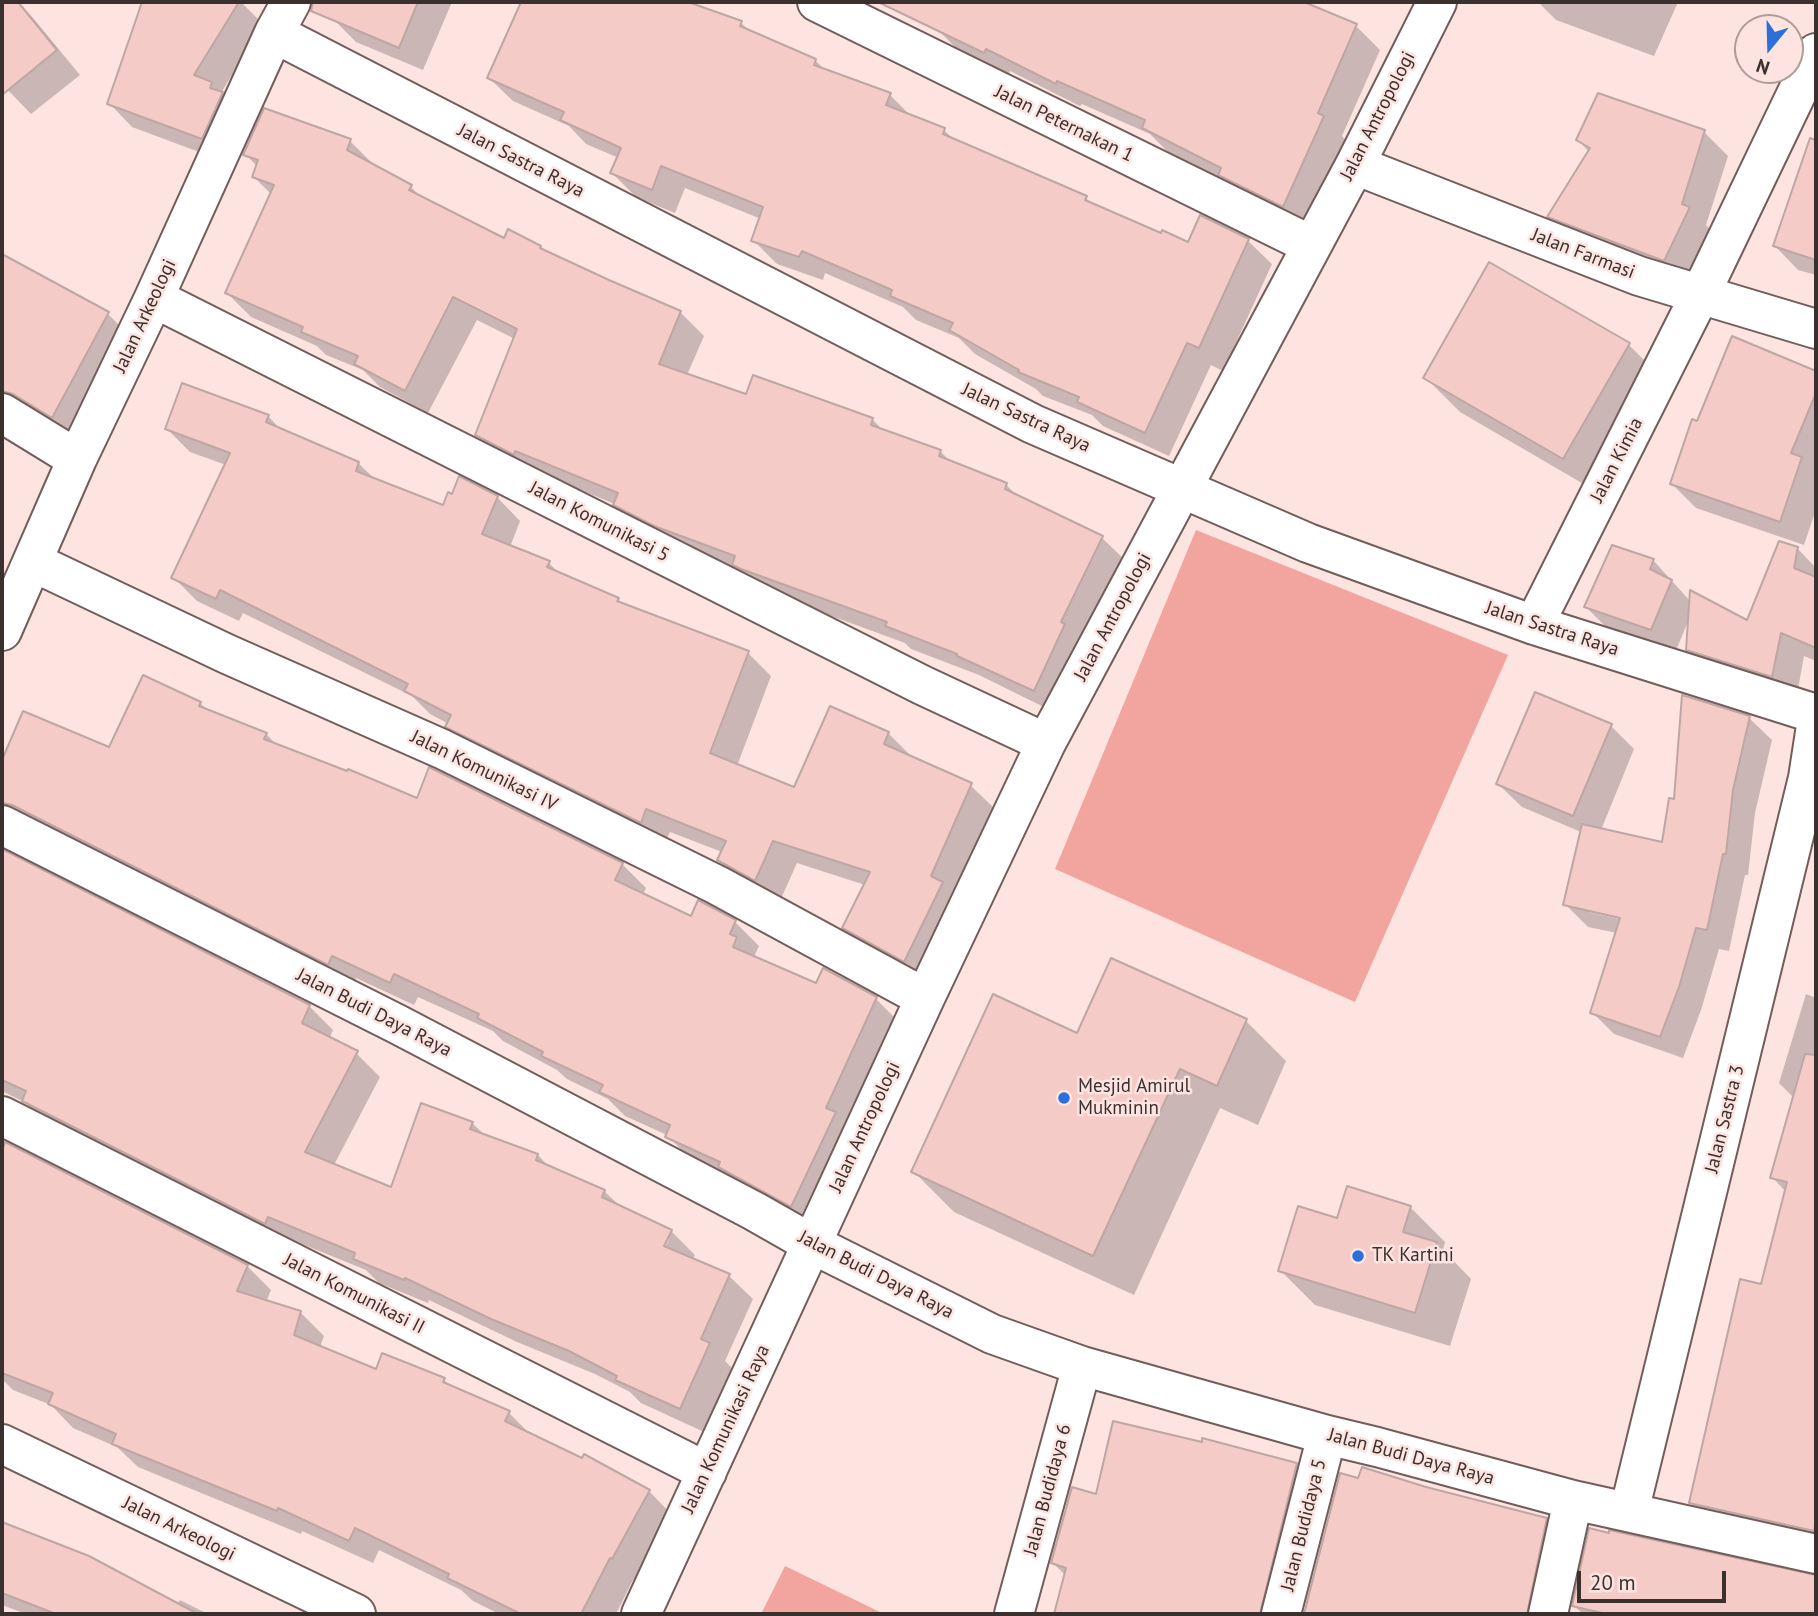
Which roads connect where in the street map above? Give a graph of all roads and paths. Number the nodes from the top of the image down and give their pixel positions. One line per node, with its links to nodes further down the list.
1 (817, 2): 6 (street, Jalan Peternakan 1)
2 (1436, 2): 5 (street, Jalan Antropologi)
3 (283, 18): 8 (street, Jalan Arkeologi); 12 (street, Jalan Sastra Raya)
4 (1816, 53): 7 (street, Jalan Kimia)
5 (1355, 165): 6 (street, Jalan Antropologi); 7 (street, Jalan Farmasi)
6 (1311, 245): 12 (street, Jalan Antropologi)
7 (1700, 295): 9 (street, Jalan Farmasi); 14 (street, Jalan Kimia)
8 (154, 298): 11 (street, Jalan Arkeologi); 18 (street, Jalan Komunikasi 5)
9 (1816, 329)
10 (2, 413): 11 (street)
11 (77, 459): 13 (street, Jalan Arkeologi)
12 (1181, 487): 14 (street, Jalan Sastra Raya); 18 (street, Jalan Antropologi)
13 (33, 562): 15 (street, Jalan Arkeologi); 20 (street, Jalan Komunikasi IV)
14 (1534, 625): 16 (street, Jalan Sastra Raya)
15 (2, 631)
16 (1816, 714)
17 (1816, 726): 28 (street, Jalan Sastra 3)
18 (1046, 743): 20 (street, Jalan Antropologi)
19 (2, 825): 22 (street, Jalan Budi Daya Raya)
20 (925, 998): 22 (street, Jalan Antropologi)
21 (2, 1116): 26 (street, Jalan Komunikasi II)
22 (812, 1244): 23 (street, Jalan Budi Daya Raya); 26 (street, Jalan Komunikasi Raya)
23 (1082, 1366): 24 (street, Jalan Budi Daya Raya); 32 (street, Jalan Budidaya 6)
24 (1327, 1435): 27 (street, Jalan Budi Daya Raya); 33 (street, Jalan Budidaya 5)
25 (2, 1444): 30 (street, Jalan Arkeologi)
26 (707, 1472): 31 (street, Jalan Komunikasi Raya)
27 (1573, 1500): 28 (street, Jalan Budi Daya Raya); 34 (street)
28 (1629, 1512): 29 (street, Jalan Budi Daya Raya)
29 (1816, 1554)
30 (356, 1614)
31 (641, 1614)
32 (1014, 1614)
33 (1281, 1614)
34 (1548, 1614)

